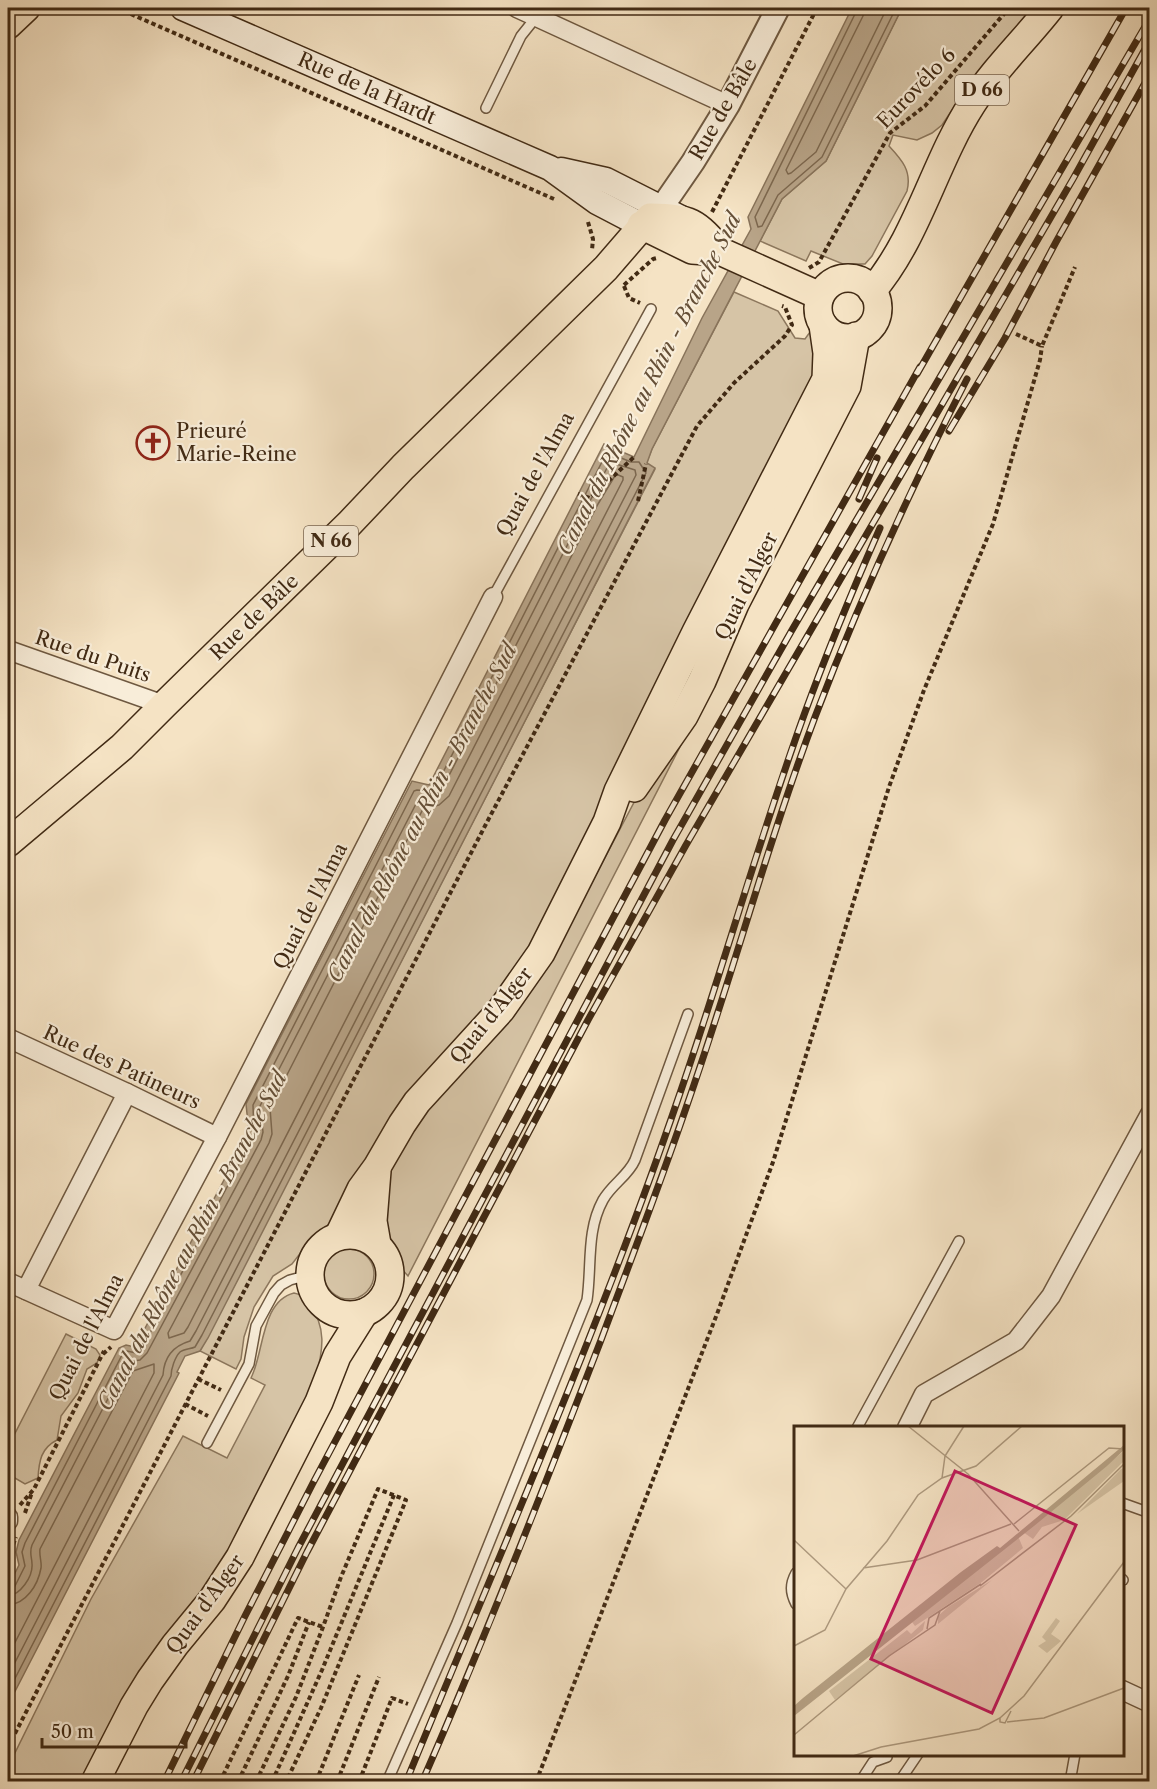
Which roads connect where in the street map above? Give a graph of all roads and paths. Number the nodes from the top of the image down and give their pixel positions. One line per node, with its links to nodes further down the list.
1 (26, 8): 10 (main road)
2 (117, 8): 14 (path)
3 (183, 8): 13 (main road, Rue de la Hardt)
4 (517, 8): 9 (street)
5 (778, 8): 11 (street, Rue de Bâle)
6 (817, 8): 15 (path)
7 (1009, 8): 24 (path, Eurovélo 6)
8 (1050, 8): 23 (main road, D 66)
9 (539, 12): 11 (street); 12 (lane)
10 (8, 25)
11 (728, 105): 16 (street, Rue de Bâle)
12 (486, 108)
13 (550, 168): 16 (main road, Rue de la Hardt); 18 (main road, Rue de la Hardt)
14 (555, 200)
15 (712, 212)
16 (671, 213): 18 (main road); 19 (main road, Rue de la Hardt)
17 (586, 215): 22 (path)
18 (641, 225): 19 (main road, Rue de la Hardt); 22 (main road, Rue de Bâle / N 66)
19 (722, 252): 24 (main road)
20 (666, 255): 22 (path)
21 (1075, 267): 29 (path)
22 (615, 277): 25 (path); 36 (main road, Rue de Bâle / N 66)
23 (872, 291): 24 (main road); 28 (main road)
24 (801, 296): 26 (main road, Quai d'Alger); 55 (path)
25 (651, 309): 34 (lane, Quai de l'Alma)
26 (823, 325): 28 (main road); 37 (main road, Quai d'Alger)
27 (1016, 334): 29 (path)
28 (856, 336): 37 (main road, Quai d'Alger)
29 (1042, 346): 89 (path)
30 (634, 457): 32 (path)
31 (646, 464): 33 (path)
32 (578, 494)
33 (638, 501)
34 (493, 597): 43 (street, Quai de l'Alma)
35 (8, 650): 36 (street, Rue du Puits)
36 (164, 705): 38 (main road, Rue de Bâle / N 66)
37 (607, 822): 44 (main road, Quai d'Alger)
38 (8, 843)
39 (688, 1014): 88 (lane)
40 (8, 1038): 41 (street, Rue des Patineurs)
41 (127, 1093): 43 (street, Rue des Patineurs); 50 (street)
42 (1149, 1114): 60 (street)
43 (217, 1137): 53 (street, Quai de l'Alma)
44 (377, 1167): 45 (main road, Quai d'Alger); 47 (main road, Quai d'Alger)
45 (339, 1235): 47 (main road); 48 (main road, Quai d'Alger)
46 (959, 1241): 59 (lane)
47 (377, 1244): 52 (main road, Quai d'Alger)
48 (309, 1275): 51 (main road); 56 (lane)
49 (8, 1282): 50 (street)
50 (26, 1290): 53 (street)
51 (326, 1308): 52 (main road); 54 (main road)
52 (364, 1313): 54 (main road, Quai d'Alger)
53 (114, 1330): 65 (path, Quai de l'Alma)
54 (337, 1356): 79 (main road, Quai d'Alger)
55 (198, 1379): 56 (path); 57 (path)
56 (232, 1396): 58 (lane)
57 (184, 1404): 58 (path); 75 (path)
58 (218, 1421): 61 (lane)
59 (858, 1426)
60 (909, 1426)
61 (207, 1443)
62 (394, 1495): 69 (path); 83 (path); 84 (path)
63 (1124, 1505): 64 (lane)
64 (1149, 1514)
65 (8, 1519)
66 (794, 1575): 67 (lane)
67 (794, 1601)
68 (309, 1622): 69 (path); 80 (path); 81 (path)
69 (324, 1627): 82 (path)
70 (359, 1675): 85 (path)
71 (379, 1677): 86 (path)
72 (1124, 1691): 74 (street)
73 (392, 1698): 87 (path)
74 (1149, 1703)
75 (8, 1747)
76 (886, 1756): 90 (lane)
77 (917, 1756): 91 (lane)
78 (1075, 1756): 92 (lane)
79 (94, 1782)
80 (220, 1782)
81 (238, 1782)
82 (256, 1782)
83 (272, 1782)
84 (286, 1782)
85 (316, 1782)
86 (336, 1782)
87 (358, 1782)
88 (387, 1782)
89 (536, 1782)
90 (860, 1782)
91 (899, 1782)
92 (1070, 1782)

